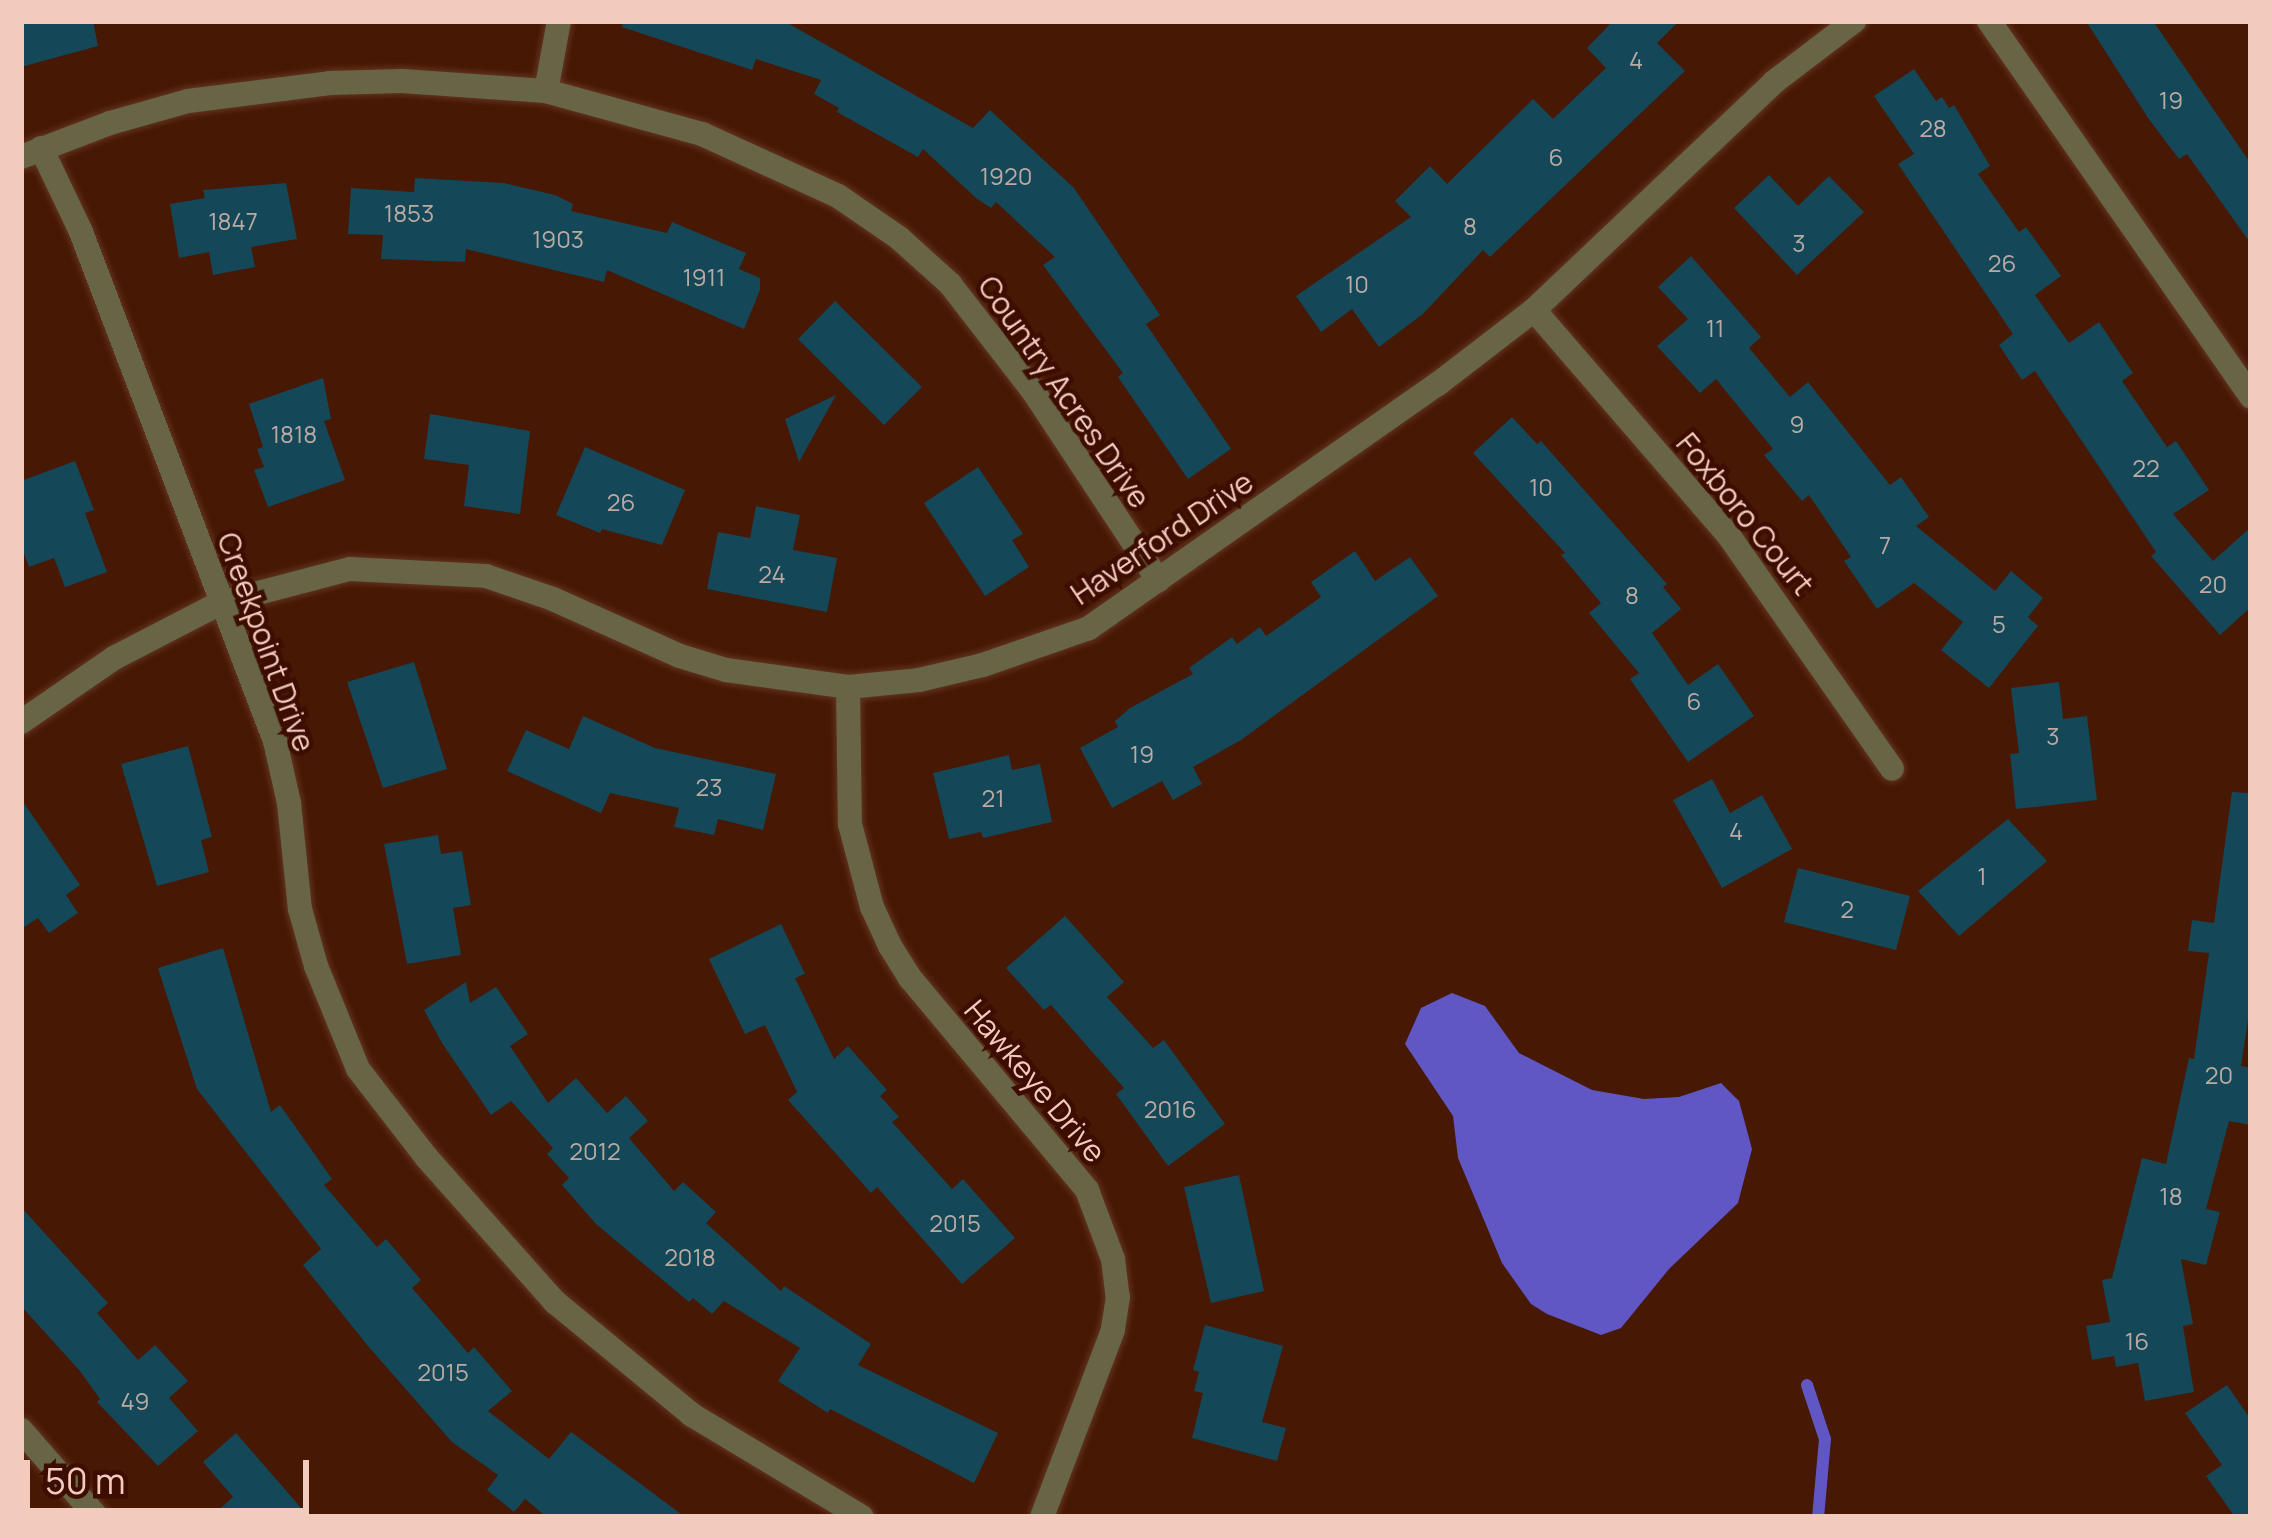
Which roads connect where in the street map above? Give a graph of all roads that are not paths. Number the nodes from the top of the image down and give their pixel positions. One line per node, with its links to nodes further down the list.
1 (559, 21): 4 (street)
2 (1854, 21): 6 (street, Haverford Drive)
3 (1989, 21): 7 (street)
4 (546, 91): 5 (street, Country Acres Drive); 8 (street, Country Acres Drive)
5 (31, 152): 9 (street, Creekpoint Drive)
6 (1534, 310): 8 (street, Haverford Drive); 12 (street, Foxboro Court)
7 (2251, 397)
8 (1158, 580): 10 (street, Haverford Drive)
9 (220, 603): 10 (street, Haverford Drive); 11 (street, Haverford Drive); 15 (street, Creekpoint Drive)
10 (848, 687): 16 (street, Hawkeye Drive)
11 (21, 722)
12 (1892, 769)
13 (21, 1430): 14 (street)
14 (97, 1517)
15 (862, 1517)
16 (1042, 1517)

